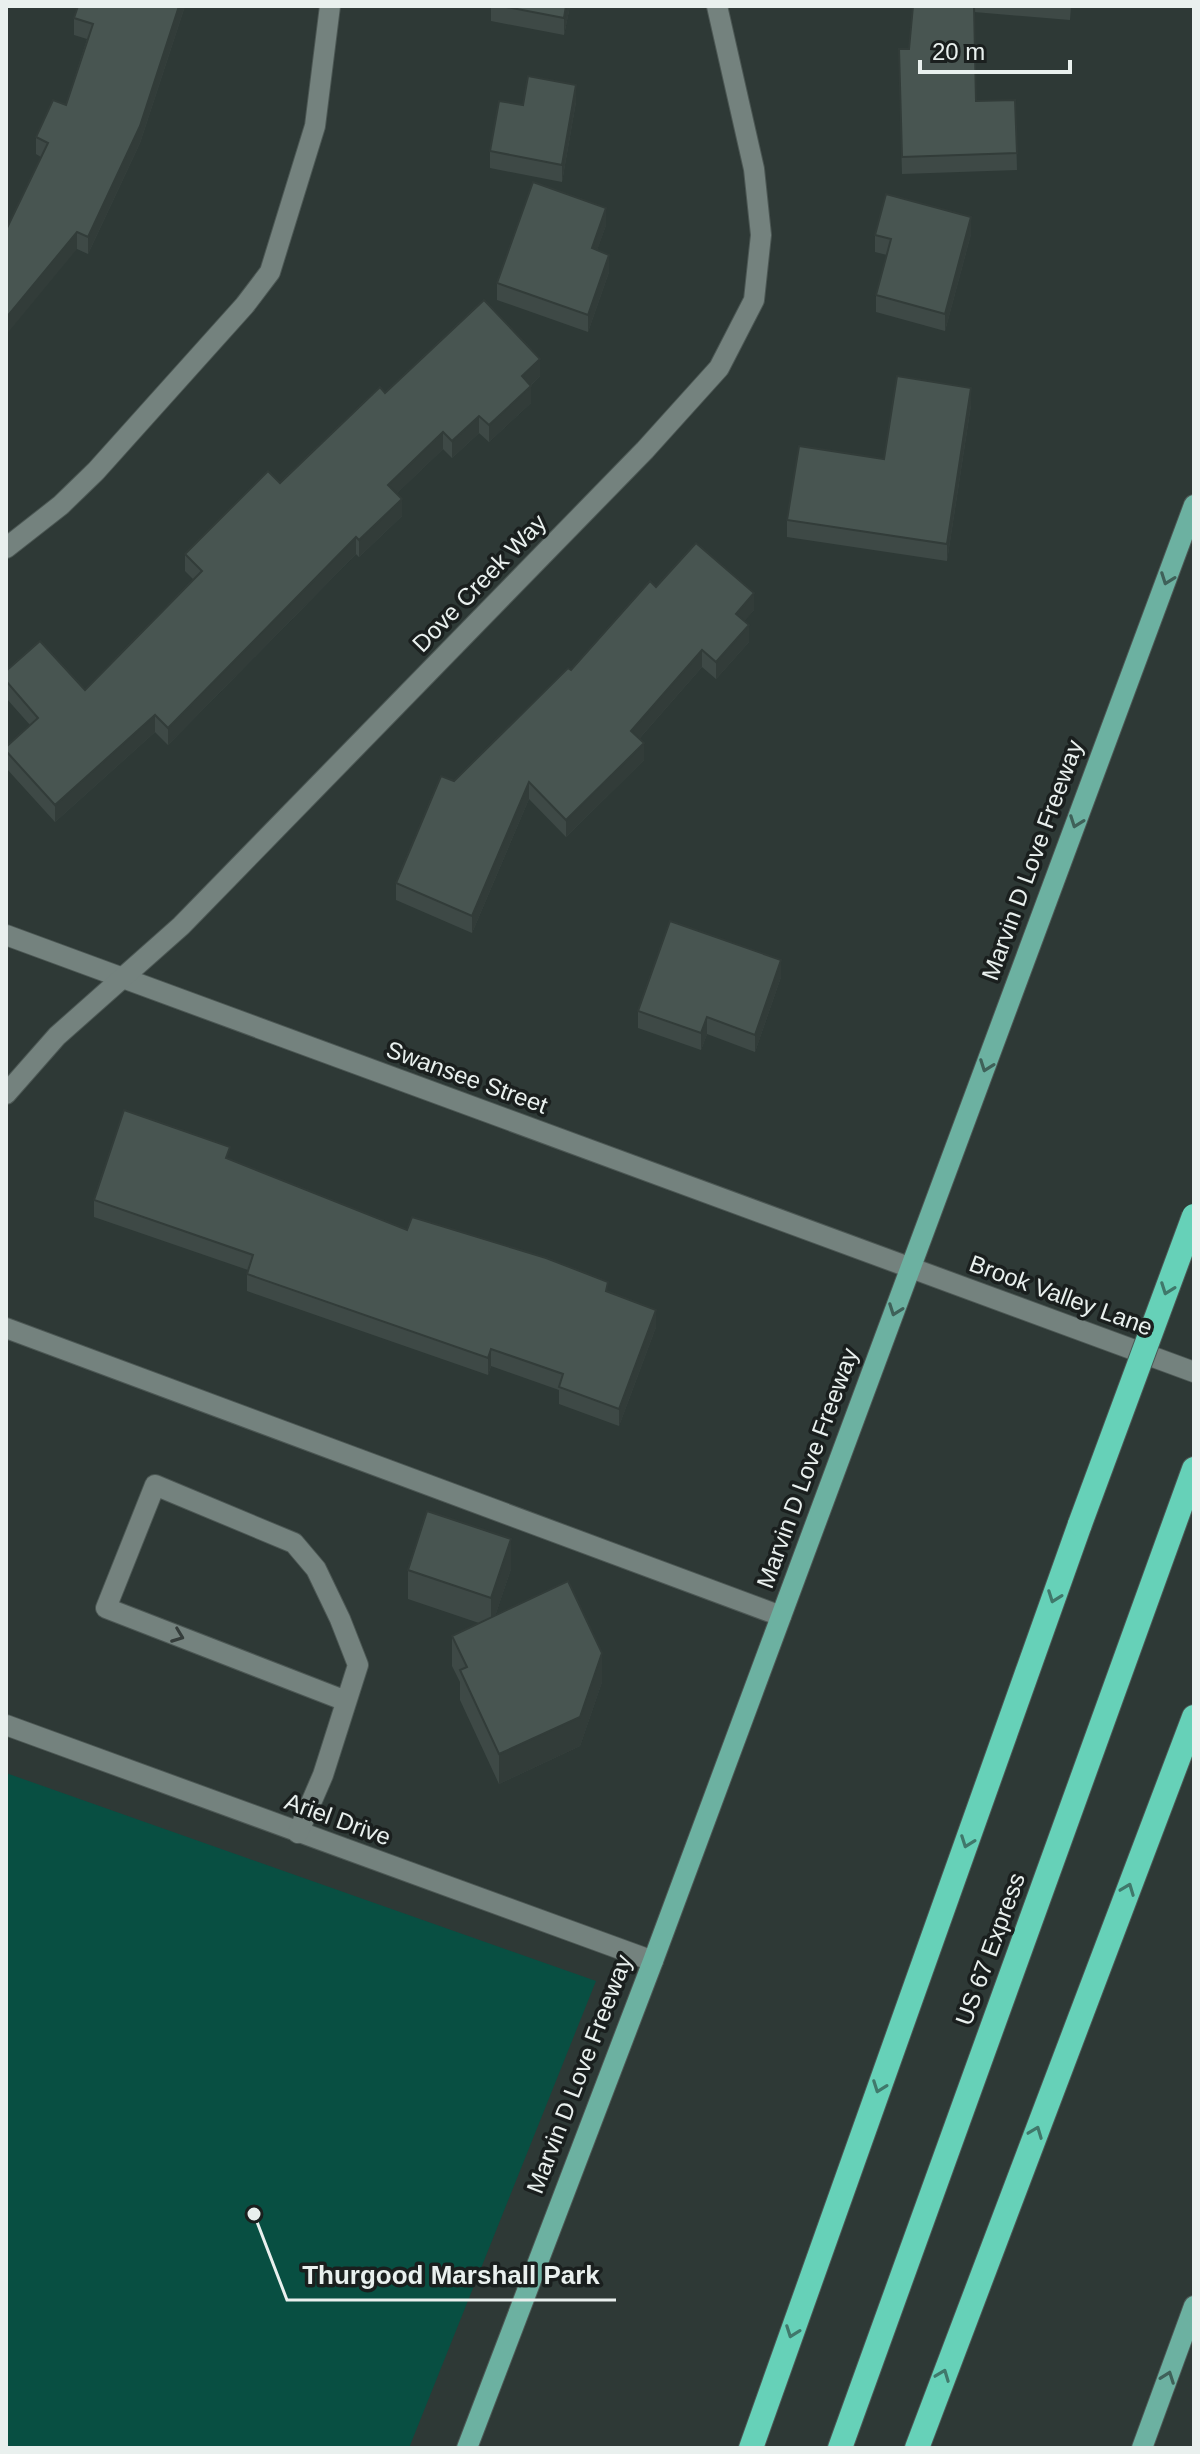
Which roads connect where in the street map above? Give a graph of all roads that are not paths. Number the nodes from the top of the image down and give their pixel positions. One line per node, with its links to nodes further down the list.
1 (330, 6): 4 (street)
2 (717, 6): 6 (street, Dove Creek Way)
3 (1194, 505): 9 (main road, Marvin D Love Freeway, one-way to 9)
4 (6, 548)
5 (6, 935): 6 (street, Swansee Street)
6 (121, 978): 7 (street, Dove Creek Way); 9 (street, Swansee Street)
7 (6, 1094)
8 (1194, 1216): 21 (highway, one-way to 21, bridge)
9 (911, 1268): 11 (street, Brook Valley Lane); 13 (main road, Marvin D Love Freeway, one-way to 13)
10 (6, 1328): 13 (street)
11 (1194, 1372)
12 (1194, 1469): 22 (highway, US 67 Express)
13 (781, 1616): 18 (main road, Marvin D Love Freeway)
14 (346, 1701): 14 (street, one-way to 14); 17 (street)
15 (1194, 1717): 23 (highway, one-way to 15)
16 (6, 1725): 17 (street, Ariel Drive)
17 (298, 1833): 18 (street, Ariel Drive)
18 (653, 1961): 20 (main road, Marvin D Love Freeway)
19 (1194, 2306): 24 (main road, one-way to 19)
20 (467, 2448)
21 (751, 2448)
22 (840, 2448)
23 (917, 2448)
24 (1142, 2448)

